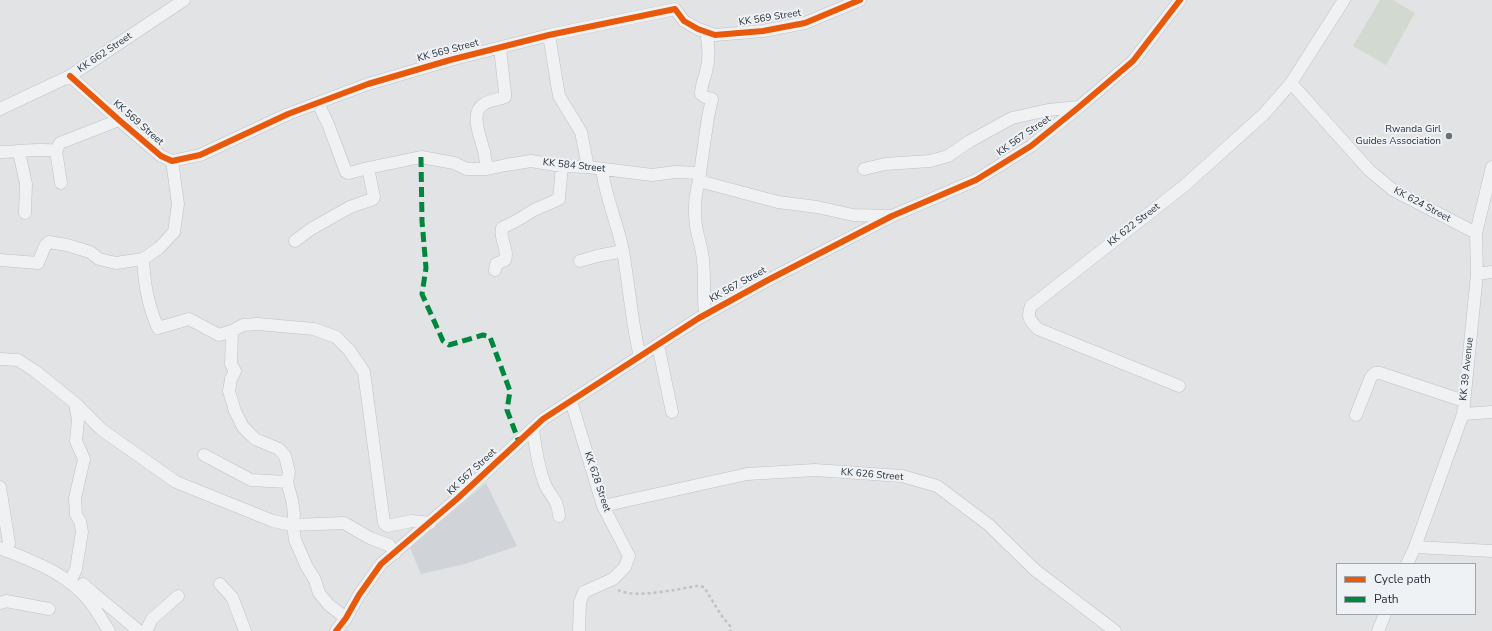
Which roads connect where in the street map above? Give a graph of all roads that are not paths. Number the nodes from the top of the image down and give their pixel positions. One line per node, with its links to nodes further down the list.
1 (184, 0): 9 (street, KK 662 Street)
2 (860, 0): 6 (street, KK 569 Street)
3 (1180, 0): 12 (street, KK 567 Street)
4 (1344, 0): 10 (street, KK 622 Street)
5 (673, 4): 6 (street, KK 569 Street); 7 (street, KK 569 Street)
6 (706, 32): 26 (street)
7 (549, 35): 8 (street, KK 569 Street); 20 (street)
8 (500, 48): 11 (street, KK 569 Street); 23 (street)
9 (70, 76): 13 (street, KK 662 Street); 14 (street, KK 569 Street)
10 (1290, 83): 30 (street, KK 624 Street); 44 (street, KK 622 Street)
11 (318, 103): 18 (street, KK 569 Street); 22 (street, KK 584 Street)
12 (1079, 107): 25 (street); 29 (street, KK 567 Street)
13 (0, 109)
14 (119, 120): 15 (street); 18 (street, KK 569 Street)
15 (56, 151): 17 (street); 27 (street)
16 (0, 152): 17 (street)
17 (19, 152): 28 (street)
18 (172, 161): 33 (street)
19 (562, 166): 20 (street, KK 584 Street); 23 (street, KK 584 Street); 36 (street)
20 (588, 167): 24 (street, KK 584 Street)
21 (1492, 167): 30 (street, KK 39 Avenue)
22 (368, 168): 23 (street, KK 584 Street); 31 (street)
23 (487, 169)
24 (602, 169): 26 (street, KK 584 Street); 32 (street)
25 (864, 169)
26 (699, 177): 29 (street, KK 584 Street); 39 (street)
27 (61, 183)
28 (25, 213)
29 (892, 216): 39 (street, KK 567 Street)
30 (1476, 233): 38 (street, KK 39 Avenue)
31 (295, 241)
32 (623, 252): 35 (street); 42 (street)
33 (143, 259): 34 (street); 40 (street)
34 (0, 260)
35 (580, 261)
36 (495, 270)
37 (1492, 272): 38 (street)
38 (1477, 274): 46 (street, KK 39 Avenue)
39 (705, 315): 41 (street, KK 567 Street)
40 (232, 332): 54 (street); 58 (street)
41 (658, 345): 42 (street, KK 567 Street); 48 (street)
42 (640, 357): 45 (street, KK 567 Street)
43 (0, 360): 47 (street)
44 (1179, 386)
45 (571, 401): 52 (street, KK 567 Street); 56 (street, KK 628 Street)
46 (1464, 401): 50 (street, KK 39 Avenue); 51 (street)
47 (75, 403): 59 (street); 65 (street)
48 (672, 412)
49 (1492, 412): 50 (street)
50 (1463, 414): 60 (street, KK 39 Avenue)
51 (1356, 415)
52 (533, 429): 57 (street); 58 (street, KK 567 Street)
53 (204, 455): 54 (street)
54 (287, 482): 59 (street)
55 (0, 487): 61 (street)
56 (604, 506): 77 (street, KK 628 Street); 78 (street, KK 626 Street)
57 (559, 516)
58 (430, 523): 63 (street, KK 567 Street)
59 (293, 525): 63 (street); 71 (street)
60 (1415, 547): 62 (street); 64 (street, KK 39 Avenue)
61 (3, 550): 65 (street)
62 (1492, 551)
63 (395, 552): 71 (street, KK 567 Street)
64 (1407, 563)
65 (72, 578): 72 (street); 73 (street)
66 (220, 584): 75 (street)
67 (178, 596): 74 (street)
68 (0, 603): 69 (street)
69 (49, 609)
70 (1385, 615): 79 (street)
71 (346, 618): 76 (street, KK 567 Street)
72 (109, 631)
73 (139, 631)
74 (146, 631)
75 (245, 631)
76 (336, 631)
77 (579, 631)
78 (1115, 631)
79 (1378, 631)

